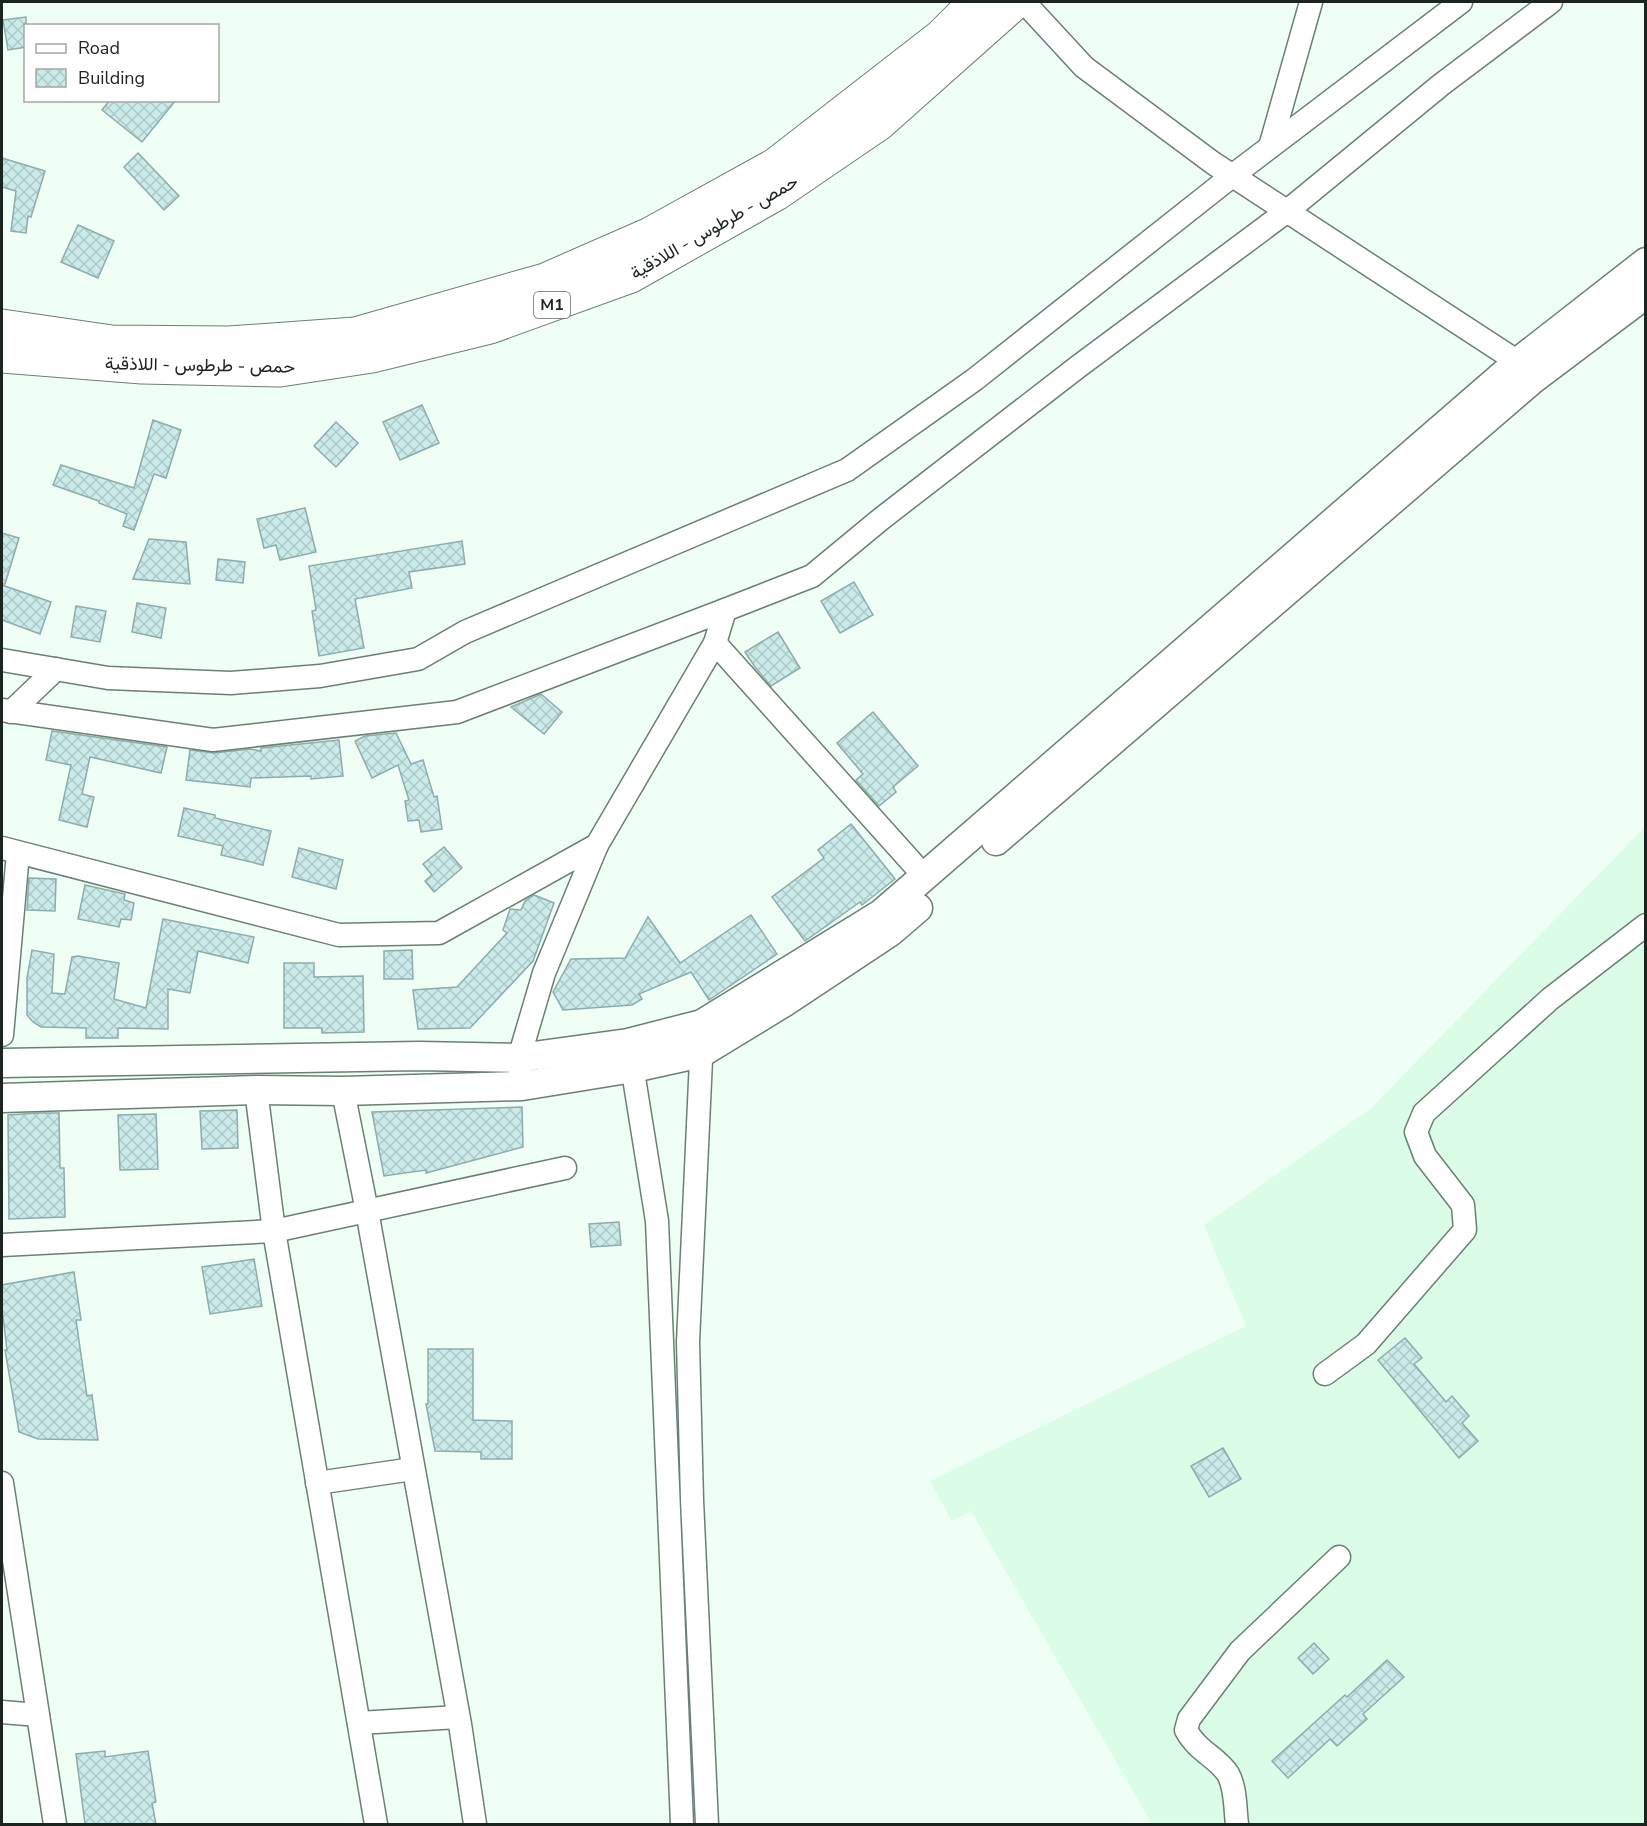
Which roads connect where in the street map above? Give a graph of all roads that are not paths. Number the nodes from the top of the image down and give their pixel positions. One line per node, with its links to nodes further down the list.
1 (975, 2): 12 (highway, حمص - طرطوس - اللاذقية / M1)
2 (1016, 2): 13 (highway, حمص - طرطوس - اللاذقية / M1)
3 (1024, 2): 8 (street)
4 (1311, 2): 7 (street)
5 (1461, 2): 7 (street)
6 (1551, 2): 9 (street)
7 (1270, 147): 8 (street)
8 (1232, 176): 9 (street); 18 (street)
9 (1286, 212): 14 (street); 15 (street)
10 (1646, 262): 14 (main road)
11 (1646, 294): 14 (main road)
12 (2, 326)
13 (2, 356)
14 (1525, 370): 22 (main road); 26 (main road)
15 (725, 610): 16 (street); 19 (street)
16 (715, 643): 20 (street); 22 (street)
17 (2, 660): 18 (street)
18 (56, 669): 19 (street)
19 (6, 711)
20 (597, 846): 21 (street); 28 (street)
21 (10, 850): 25 (street)
22 (924, 877): 24 (main road)
23 (1646, 925): 38 (street)
24 (702, 1024): 26 (street); 27 (main road)
25 (2, 1035)
26 (701, 1053): 27 (main road); 51 (street)
27 (631, 1055): 28 (main road); 30 (main road); 50 (street)
28 (519, 1058): 29 (main road); 30 (street)
29 (2, 1063)
30 (522, 1086): 32 (main road)
31 (256, 1090): 32 (main road); 33 (main road); 36 (street)
32 (343, 1091): 35 (street)
33 (2, 1098)
34 (565, 1168): 35 (street)
35 (367, 1211): 36 (street); 39 (street)
36 (274, 1231): 37 (street); 41 (street)
37 (2, 1245)
38 (1325, 1374)
39 (413, 1469): 41 (street); 45 (street)
40 (2, 1483): 44 (street)
41 (317, 1483): 46 (street)
42 (1339, 1557): 52 (street)
43 (2, 1712): 44 (street)
44 (38, 1714): 47 (street)
45 (458, 1717): 46 (street); 49 (street)
46 (358, 1724): 48 (street)
47 (55, 1824)
48 (376, 1824)
49 (475, 1824)
50 (682, 1824)
51 (707, 1824)
52 (1237, 1824)

